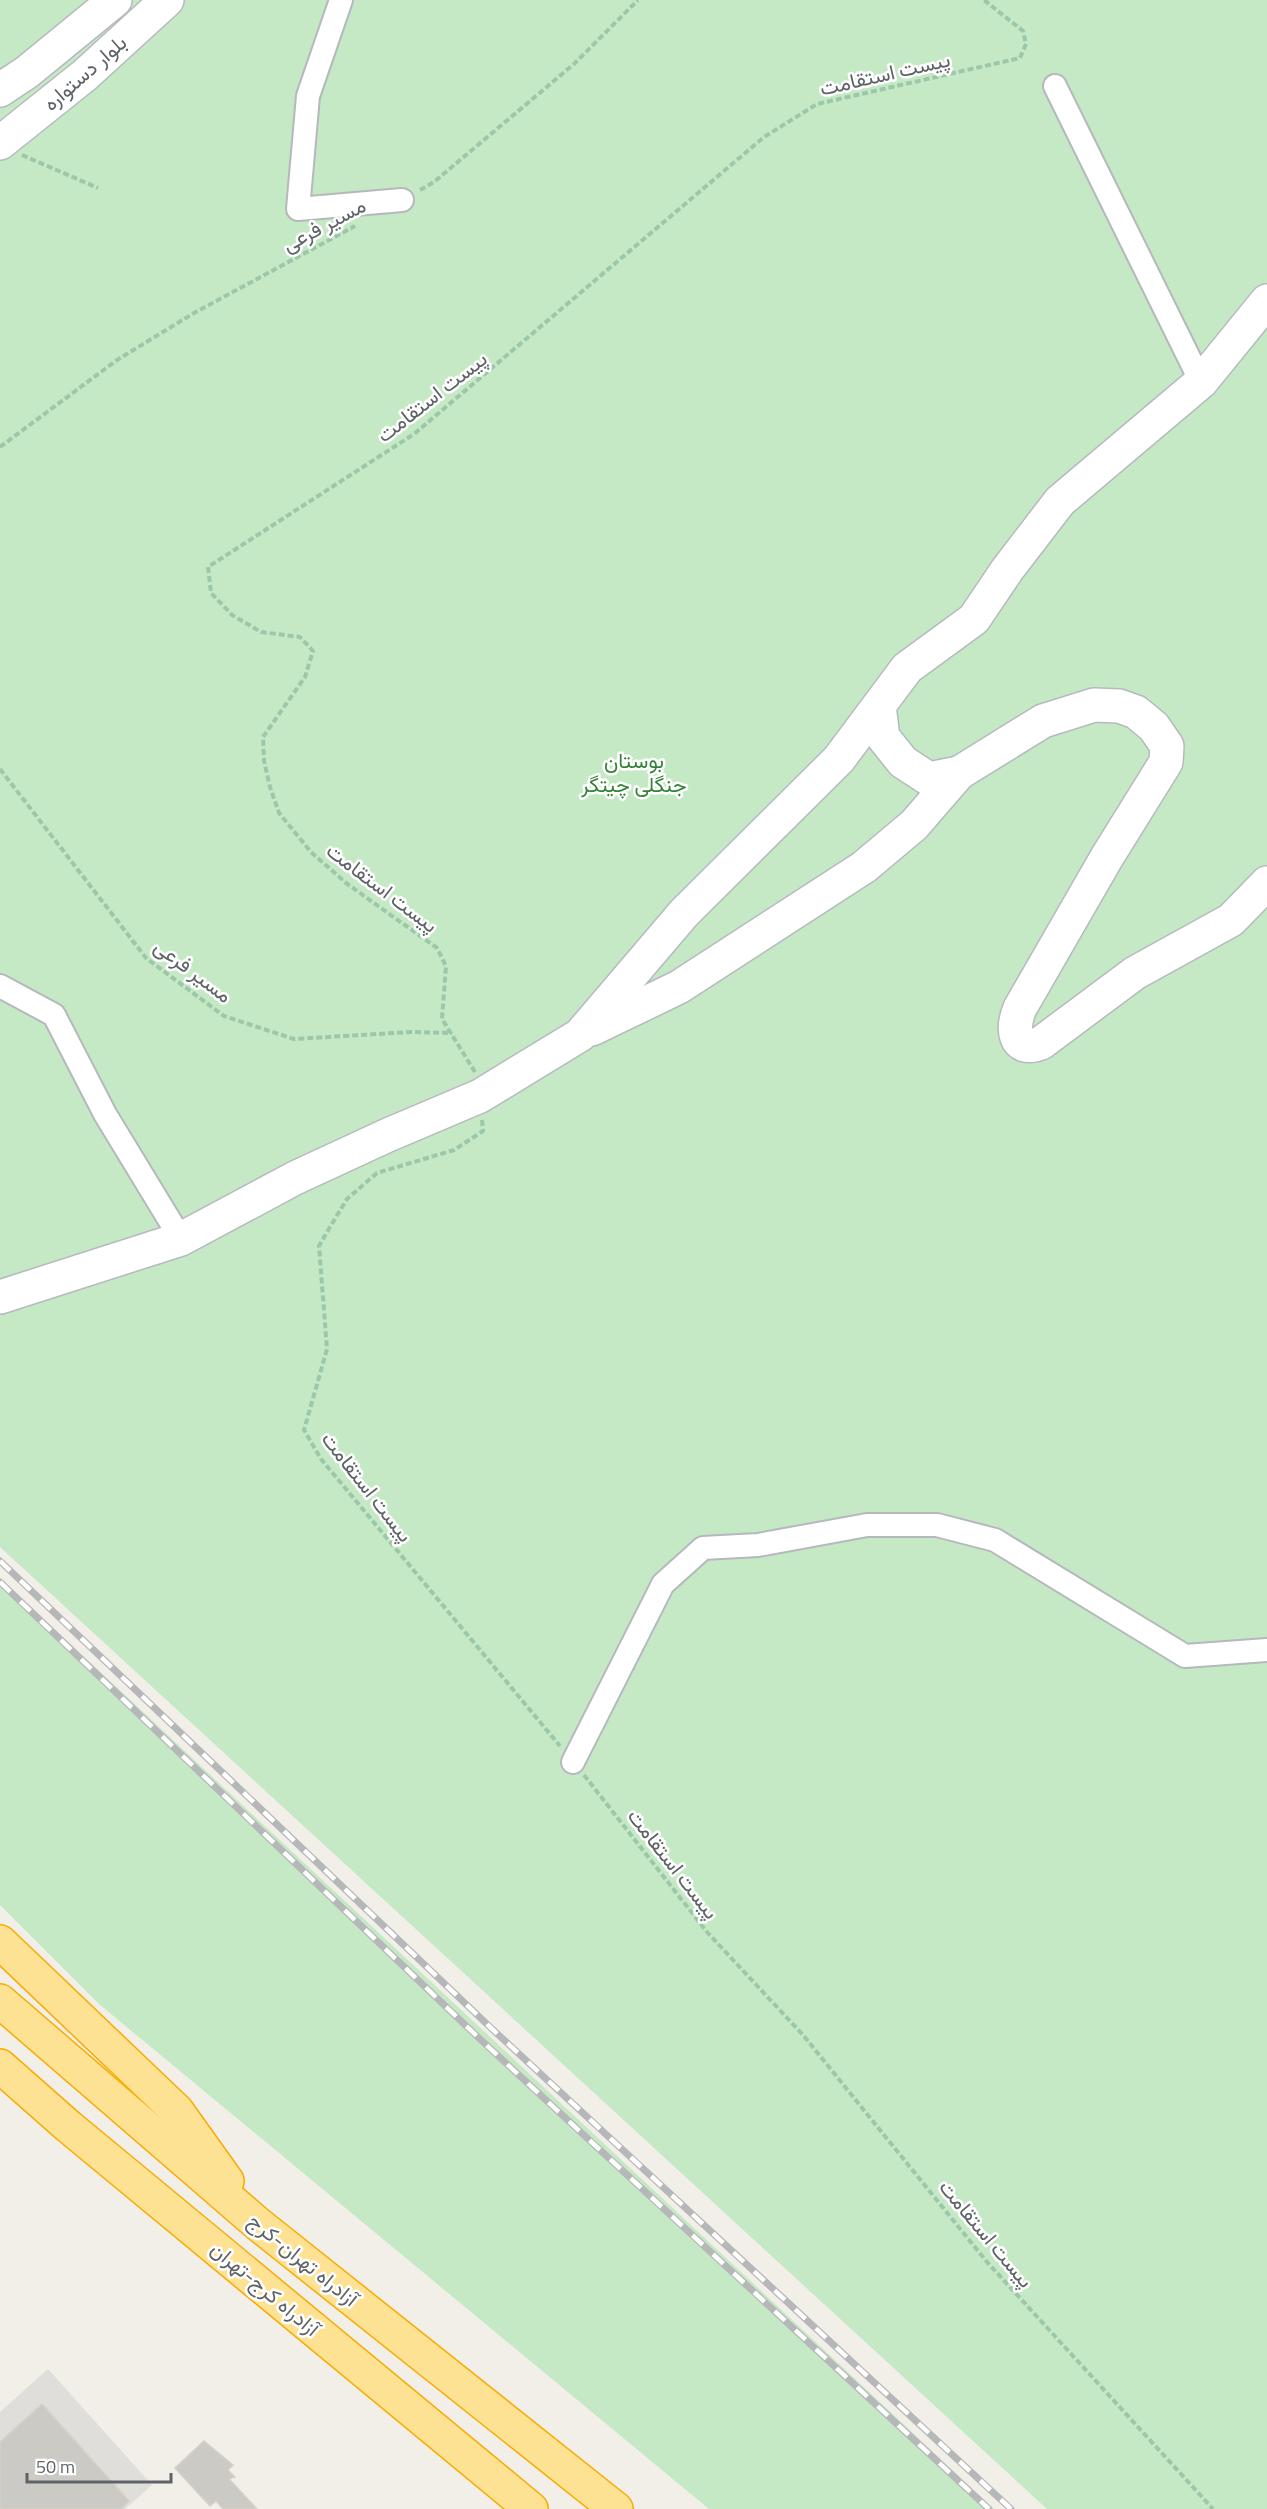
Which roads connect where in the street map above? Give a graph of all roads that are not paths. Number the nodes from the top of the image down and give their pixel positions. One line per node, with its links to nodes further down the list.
1 (115, 0): 5 (street, بلوار دستواره)
2 (167, 0): 6 (street, بلوار دستواره)
3 (341, 0): 7 (street)
4 (1055, 86): 9 (street)
5 (0, 90)
6 (5, 147)
7 (402, 200)
8 (1267, 301): 9 (street)
9 (1201, 382): 10 (street)
10 (879, 706): 11 (street); 14 (street)
11 (959, 773): 12 (street); 14 (street)
12 (1267, 883)
13 (0, 986): 15 (street)
14 (580, 1035): 15 (street)
15 (181, 1239): 16 (street)
16 (0, 1297)
17 (1267, 1650): 18 (street)
18 (573, 1762)
19 (0, 1942): 22 (highway)
20 (0, 2001): 22 (highway, آزادراه تهران-کرج)
21 (0, 2066): 23 (highway, آزادراه کرج-تهران)
22 (258, 2224): 24 (highway, آزادراه تهران-کرج)
23 (531, 2509)
24 (616, 2509)

